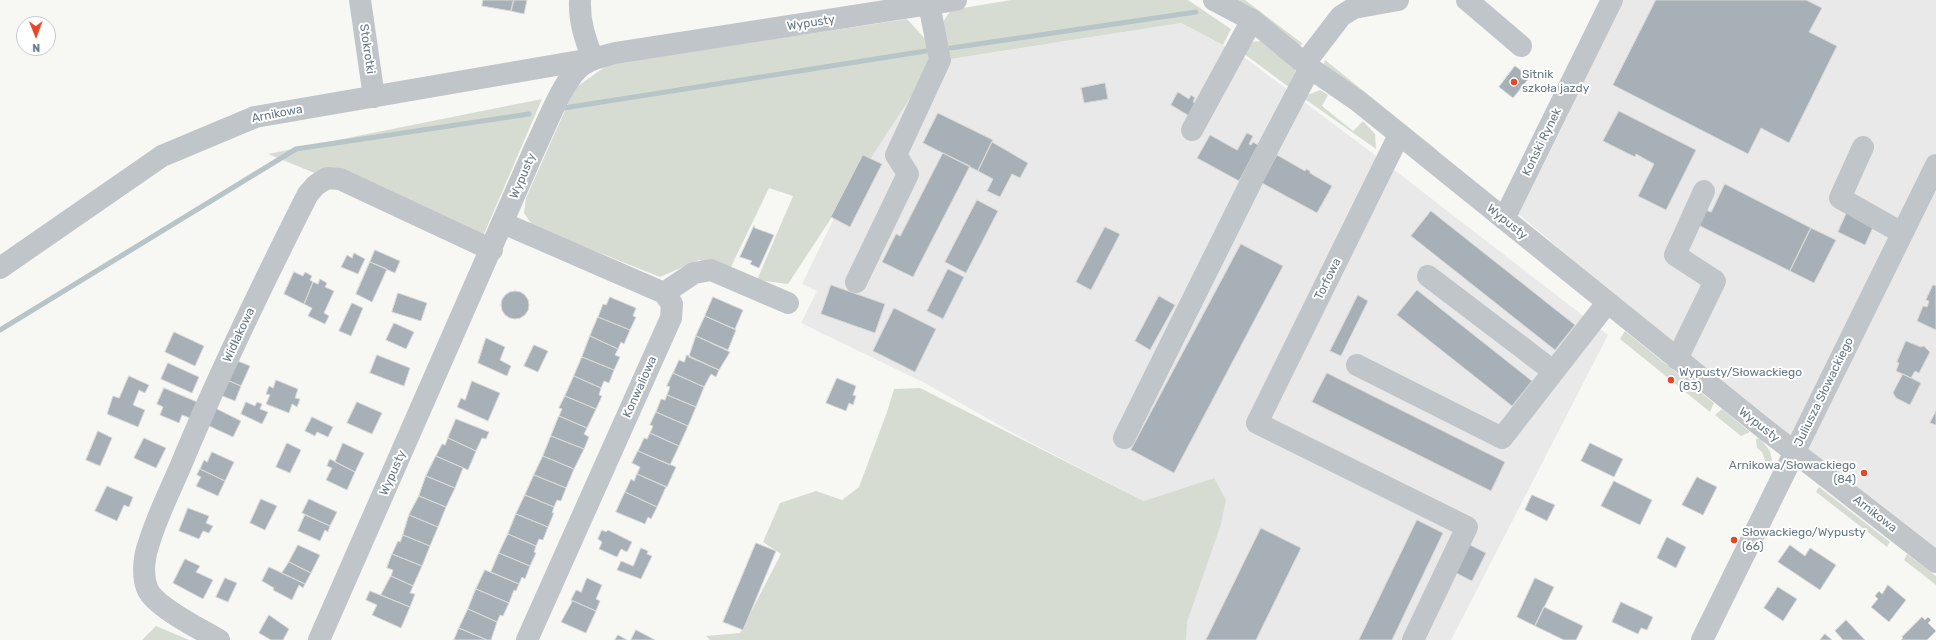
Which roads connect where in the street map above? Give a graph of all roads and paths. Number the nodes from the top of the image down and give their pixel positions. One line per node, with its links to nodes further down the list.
1 (360, 0): 14 (street, Stokrotki)
2 (580, 0): 12 (street)
3 (956, 0): 9 (street, Wypusty)
4 (1214, 0): 10 (street, Wypusty)
5 (1398, 0): 13 (street)
6 (1467, 0): 11 (street)
7 (1612, 0): 20 (street, Koński Rynek)
8 (907, 4): 9 (street, Wypusty); 12 (street, Wypusty)
9 (929, 4): 26 (street)
10 (1252, 20): 13 (street, Wypusty); 15 (street)
11 (1521, 46)
12 (593, 59): 14 (street, Arnikowa); 21 (street, Wypusty)
13 (1307, 65): 16 (street, Wypusty); 33 (street)
14 (374, 97): 24 (street, Arnikowa)
15 (1192, 130)
16 (1399, 135): 20 (street, Wypusty); 39 (street, Torfowa)
17 (1863, 147): 22 (street)
18 (1936, 165): 22 (street, Juliusza Słowackiego)
19 (1704, 191): 30 (street)
20 (1504, 219): 29 (street, Wypusty)
21 (503, 223): 23 (street, Wypusty); 27 (street)
22 (1902, 233): 34 (street, Juliusza Słowackiego)
23 (492, 250): 36 (street, Widłakowa); 37 (street, Wypusty)
24 (0, 268)
25 (1428, 276): 32 (street)
26 (856, 282)
27 (664, 293): 28 (street); 38 (street, Konwaliowa)
28 (788, 303)
29 (1607, 303): 30 (street, Wypusty); 32 (street)
30 (1677, 359): 34 (street, Wypusty)
31 (1357, 365): 32 (street)
32 (1553, 371)
33 (1124, 438)
34 (1795, 452): 35 (street, Arnikowa); 40 (street, Juliusza Słowackiego)
35 (1936, 562)
36 (219, 640)
37 (319, 640)
38 (527, 640)
39 (1413, 640)
40 (1702, 640)

